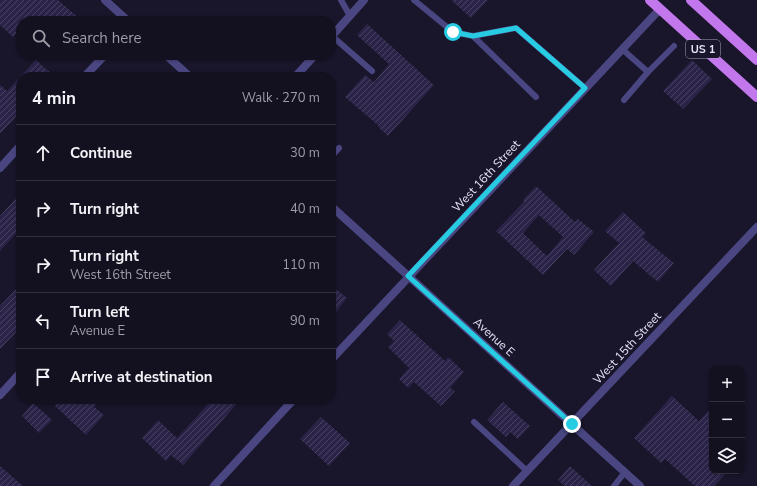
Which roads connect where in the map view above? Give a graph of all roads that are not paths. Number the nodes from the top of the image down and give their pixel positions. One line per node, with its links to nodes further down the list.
1 (105, 0): 8 (street)
2 (341, 0): 9 (lane)
3 (364, 0): 9 (street)
4 (414, 0): 11 (lane)
5 (650, 0): 7 (main road, US 1)
6 (691, 0): 18 (main road, US 1)
7 (660, 9): 14 (street, West 16th Street); 26 (main road, US 1)
8 (123, 16)
9 (350, 16): 10 (street)
10 (336, 32)
11 (473, 36): 24 (lane); 25 (lane)
12 (336, 40): 19 (lane)
13 (674, 46): 23 (lane)
14 (622, 49): 23 (lane); 24 (street, West 16th Street)
15 (99, 60): 20 (street)
16 (171, 60): 21 (street)
17 (310, 60): 22 (street)
18 (757, 60)
19 (372, 71)
20 (89, 72)
21 (185, 72)
22 (300, 72)
23 (648, 72): 27 (lane)
24 (585, 88): 34 (street, West 16th Street)
25 (536, 97)
26 (757, 97)
27 (624, 100)
28 (339, 148): 30 (lane)
29 (16, 150): 31 (street)
30 (336, 151)
31 (0, 168)
32 (336, 211): 34 (street, Avenue E)
33 (757, 227): 40 (street, West 15th Street)
34 (408, 276): 35 (street, West 16th Street); 40 (street, Avenue E)
35 (336, 355)
36 (16, 377): 37 (street)
37 (0, 395)
38 (289, 404): 43 (street)
39 (474, 422): 41 (lane)
40 (572, 424): 41 (street, West 15th Street); 42 (street, Avenue E)
41 (527, 471): 44 (street, West 15th Street)
42 (625, 472): 45 (lane); 46 (street, Avenue E)
43 (214, 486)
44 (513, 486)
45 (614, 486)
46 (640, 486)

